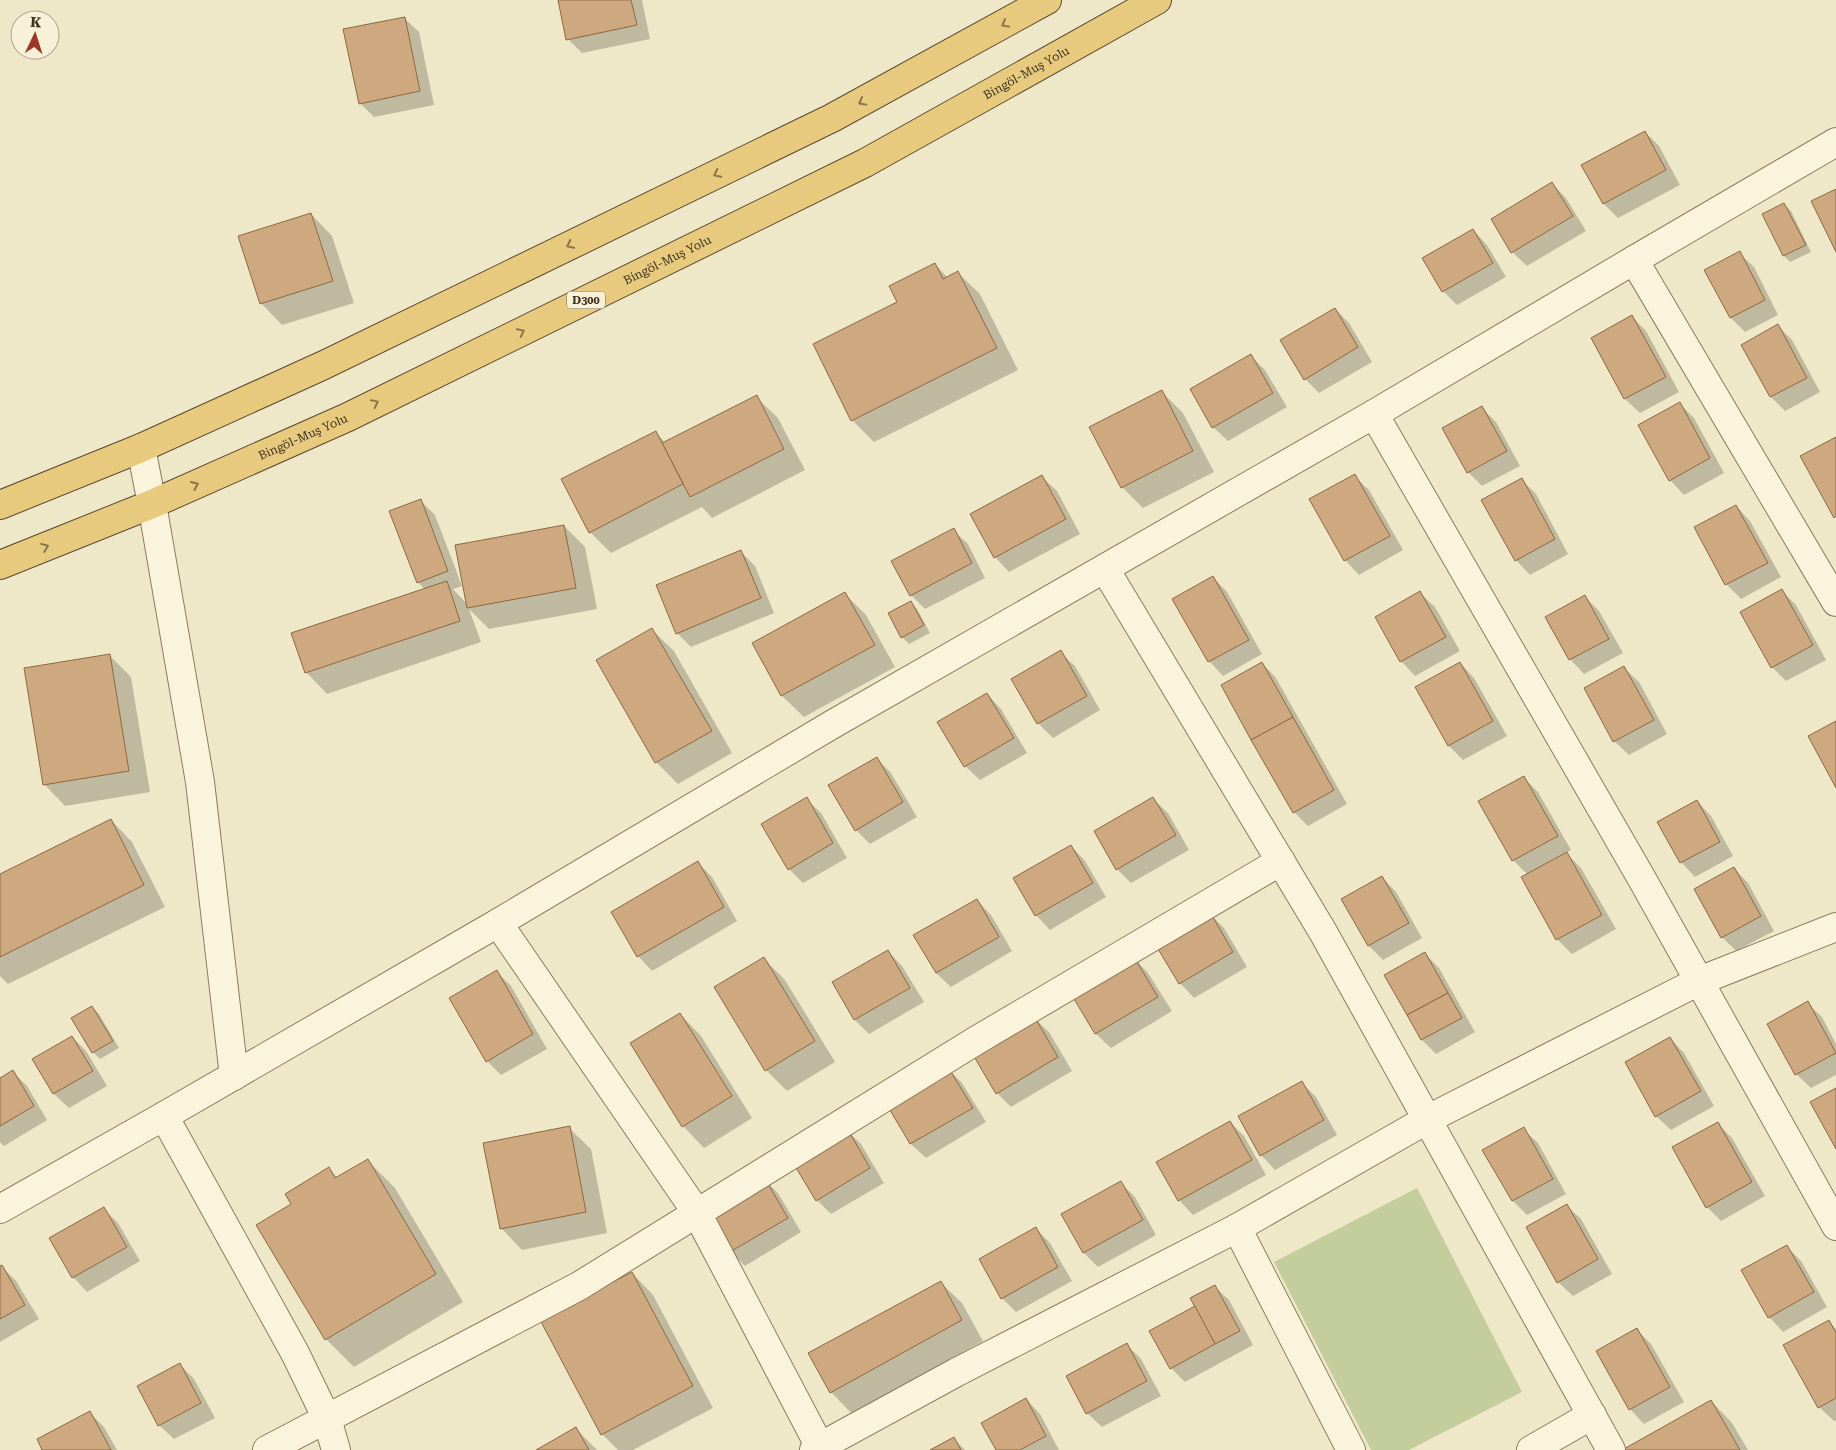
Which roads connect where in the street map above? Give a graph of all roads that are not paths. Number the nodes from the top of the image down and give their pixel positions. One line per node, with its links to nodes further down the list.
1 (1047, 0): 6 (highway, one-way to 6)
2 (1156, 0): 7 (highway, Bingöl-Muş Yolu / D300, one-way to 2)
3 (1836, 142): 4 (street)
4 (1634, 260): 5 (street); 11 (street)
5 (1374, 414): 10 (street); 15 (street)
6 (141, 448): 7 (street); 8 (highway)
7 (152, 504): 9 (highway, Bingöl-Muş Yolu / D300, one-way to 7); 16 (street)
8 (0, 505)
9 (0, 566)
10 (1105, 569): 12 (street); 13 (street)
11 (1836, 602)
12 (1281, 861): 18 (street); 20 (street)
13 (498, 923): 16 (street); 20 (street)
14 (1836, 927): 15 (street)
15 (1698, 981): 18 (street); 21 (street)
16 (234, 1076): 17 (street)
17 (164, 1116): 19 (street); 24 (street)
18 (1428, 1119): 22 (street); 23 (street)
19 (0, 1209)
20 (697, 1213): 24 (street); 25 (street)
21 (1836, 1226)
22 (1238, 1228): 25 (street); 28 (street)
23 (1592, 1415): 29 (street); 30 (street)
24 (327, 1419): 26 (street); 27 (street)
25 (817, 1448)
26 (267, 1450)
27 (336, 1450)
28 (1351, 1450)
29 (1531, 1450)
30 (1611, 1450)

